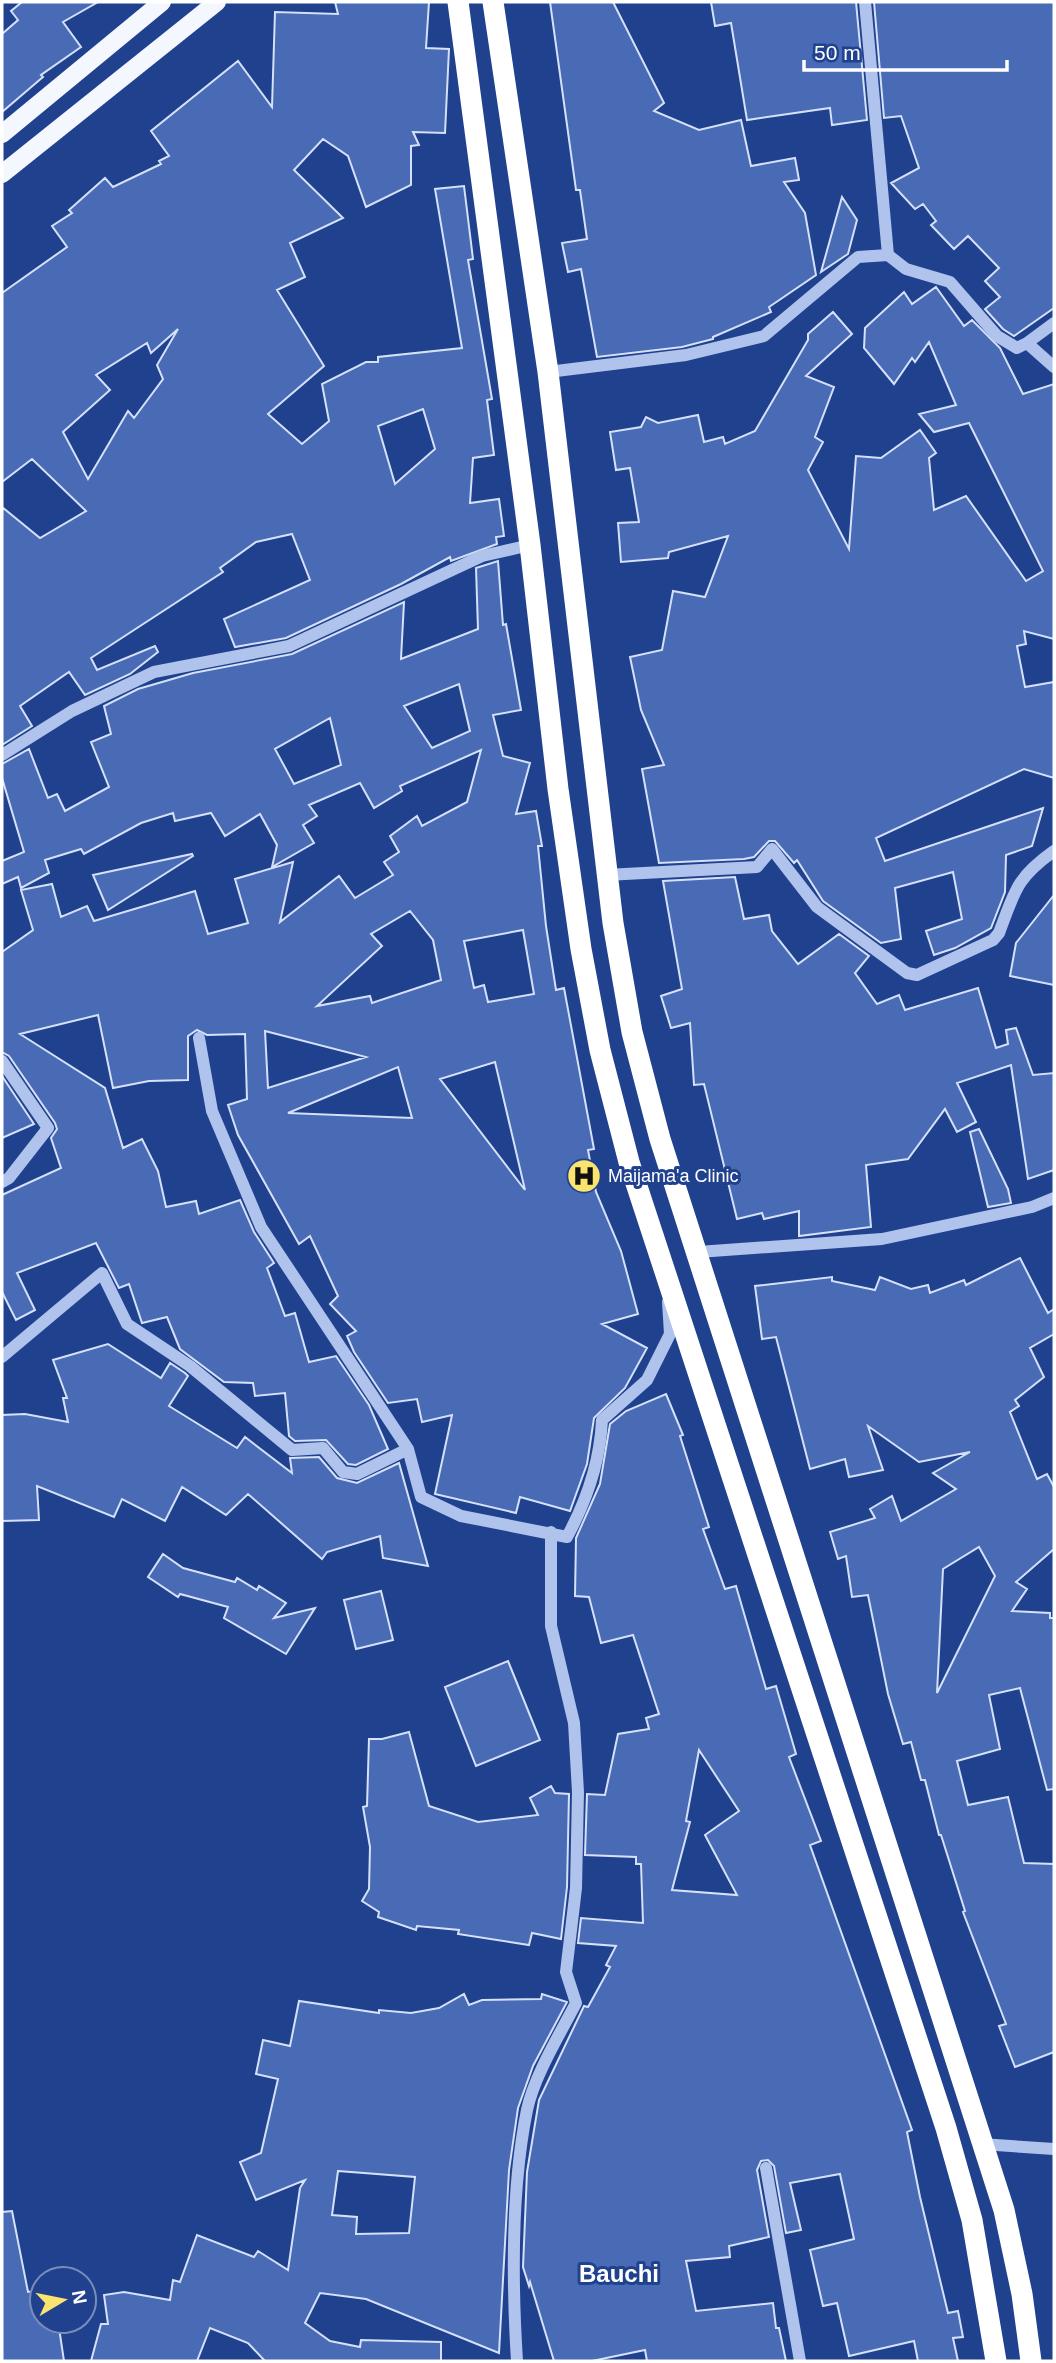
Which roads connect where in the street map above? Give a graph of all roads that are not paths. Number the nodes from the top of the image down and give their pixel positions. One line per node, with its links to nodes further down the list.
1 (162, 2): 8 (main road)
2 (217, 2): 9 (main road)
3 (450, 2): 7 (highway)
4 (458, 2): 7 (highway)
5 (493, 2): 14 (highway)
6 (865, 2): 10 (street)
7 (462, 31): 15 (highway)
8 (2, 134)
9 (2, 174)
10 (887, 255): 12 (street); 14 (street)
11 (1054, 323): 12 (street)
12 (1027, 343): 13 (street)
13 (1054, 367)
14 (548, 372): 18 (highway)
15 (530, 545): 16 (street); 24 (highway)
16 (2, 755)
17 (1054, 851): 18 (street)
18 (607, 874): 23 (highway)
19 (199, 1038): 26 (street)
20 (2, 1061): 21 (street)
21 (2, 1182)
22 (1054, 1198): 23 (street)
23 (698, 1252): 28 (highway)
24 (666, 1271): 27 (street); 33 (highway)
25 (2, 1357): 26 (street)
26 (408, 1449): 27 (street)
27 (551, 1532): 31 (street)
28 (981, 2144): 29 (street); 34 (highway)
29 (1054, 2149)
30 (766, 2168): 32 (street)
31 (517, 2361)
32 (800, 2361)
33 (996, 2361)
34 (1031, 2361)

